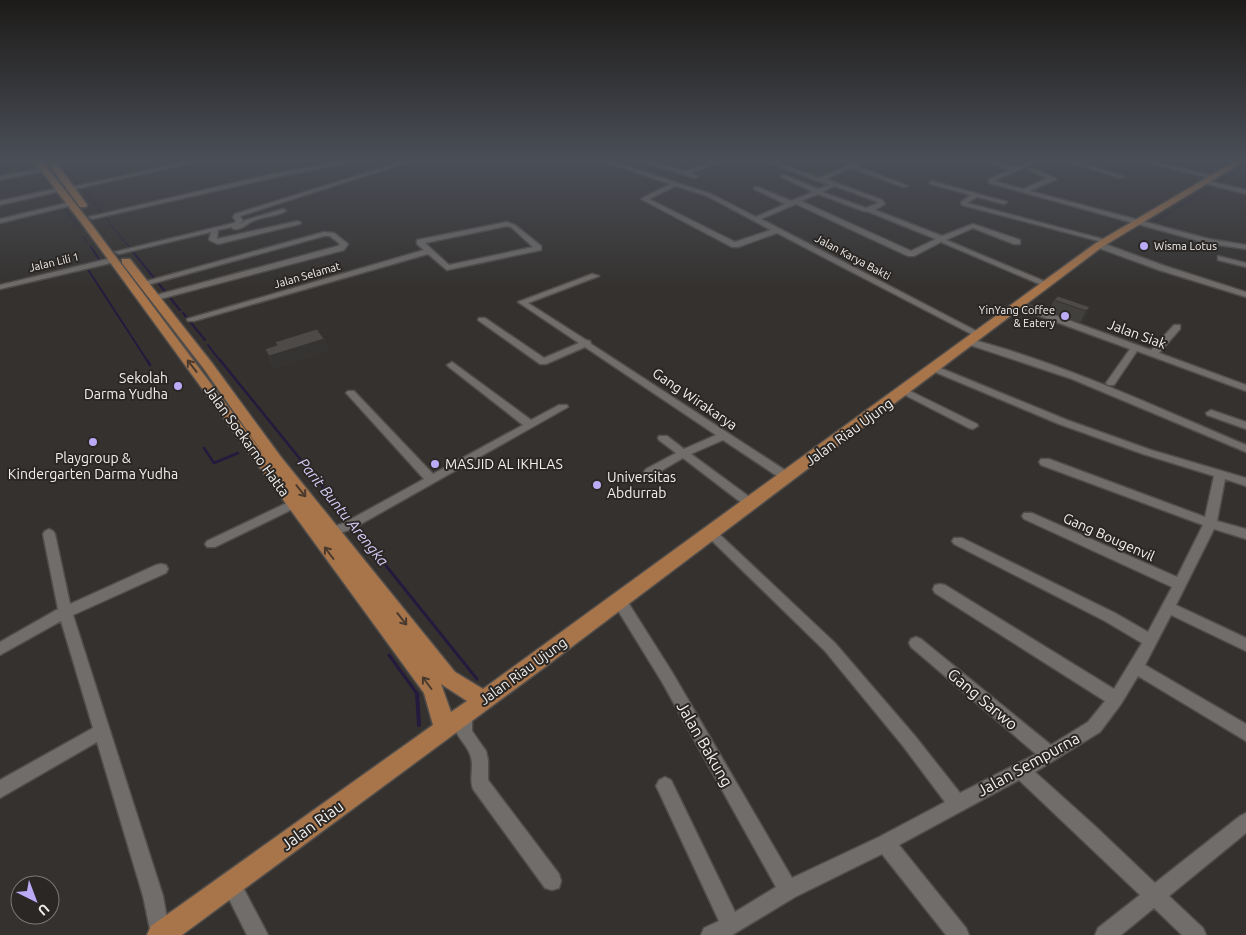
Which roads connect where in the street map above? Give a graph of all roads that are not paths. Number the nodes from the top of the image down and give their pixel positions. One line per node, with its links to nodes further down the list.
1 (76, 204): 16 (main road, Jalan Soekarno Hatta)
2 (151, 204): 16 (street)
3 (274, 204): 22 (street)
4 (653, 204): 21 (street)
5 (726, 204): 17 (street, Jalan Karya Bakti)
6 (792, 204): 17 (street)
7 (795, 204): 23 (street)
8 (851, 204): 14 (street)
9 (881, 204): 14 (street)
10 (964, 204): 25 (street)
11 (1073, 204): 19 (street)
12 (1170, 204): 19 (main road, Jalan Riau Ujung)
13 (66, 205): 18 (street); 28 (main road, Jalan Soekarno Hatta)
14 (869, 210): 23 (street)
15 (283, 211): 22 (street)
16 (92, 217): 28 (main road, Jalan Soekarno Hatta)
17 (756, 219): 21 (street, Jalan Karya Bakti)
18 (0, 221)
19 (1140, 221): 25 (main road, Jalan Riau Ujung); 26 (street)
20 (298, 223): 22 (street)
21 (778, 230): 41 (street, Jalan Karya Bakti)
22 (215, 231): 28 (street, Jalan Lili 1)
23 (942, 239): 24 (street); 33 (street)
24 (1017, 242)
25 (1102, 243): 33 (main road, Jalan Riau Ujung); 35 (street)
26 (1246, 247)
27 (430, 251): 27 (street); 38 (street, Jalan Selamat)
28 (117, 256): 32 (main road, Jalan Soekarno Hatta); 34 (street, Jalan Lili 1); 36 (main road, Jalan Soekarno Hatta)
29 (1221, 258): 30 (street)
30 (1246, 265)
31 (595, 276): 42 (street, Gang Wirakarya)
32 (152, 280): 36 (main road, Jalan Soekarno Hatta); 36 (street)
33 (1047, 284): 37 (main road, Jalan Riau Ujung)
34 (0, 287)
35 (1246, 295)
36 (161, 302): 66 (main road, Jalan Soekarno Hatta, one-way to 36); 70 (main road, Jalan Soekarno Hatta, one-way to 70)
37 (1018, 305): 41 (main road, Jalan Riau Ujung); 43 (street, Jalan Siak)
38 (191, 319)
39 (482, 320): 42 (street)
40 (1177, 327): 44 (street)
41 (975, 338): 46 (main road, Jalan Riau Ujung); 58 (street, Jalan Karya Bakti)
42 (587, 344): 56 (street, Gang Wirakarya)
43 (1135, 348): 44 (street, Jalan Siak); 47 (street)
44 (1153, 354): 48 (street, Jalan Siak)
45 (452, 365): 53 (street)
46 (933, 368): 49 (main road, Jalan Riau Ujung); 62 (street)
47 (1111, 382)
48 (1246, 388)
49 (904, 391): 54 (street); 63 (main road, Jalan Riau Ujung)
50 (351, 393): 64 (street)
51 (563, 406): 53 (street)
52 (1211, 413): 55 (street)
53 (529, 424): 64 (street)
54 (974, 426)
55 (1246, 426)
56 (724, 435): 59 (street); 63 (street, Gang Wirakarya)
57 (663, 438): 59 (street)
58 (1246, 449)
59 (684, 453): 61 (street); 67 (street)
60 (1045, 462): 69 (street)
61 (650, 472)
62 (1220, 474): 65 (street); 69 (street, Jalan Sempurna)
63 (787, 477): 67 (main road, Jalan Riau Ujung)
64 (431, 479): 70 (street)
65 (1246, 482)
66 (293, 504): 75 (street); 89 (main road, Jalan Soekarno Hatta, one-way to 66)
67 (750, 504): 71 (main road, Jalan Riau Ujung)
68 (1028, 516): 77 (street, Gang Bougenvil)
69 (1210, 523): 73 (street); 77 (street, Jalan Sempurna)
70 (334, 531): 88 (main road, Jalan Soekarno Hatta, one-way to 88)
71 (711, 533): 79 (main road, Jalan Riau Ujung); 96 (street)
72 (49, 534): 81 (street)
73 (1246, 534)
74 (958, 541): 82 (street)
75 (211, 544)
76 (161, 569): 81 (street)
77 (1178, 584): 80 (street, Jalan Sempurna)
78 (940, 589): 87 (street)
79 (619, 600): 88 (main road, Jalan Riau Ujung); 101 (street, Jalan Bakung)
80 (1169, 608): 82 (street, Jalan Sempurna); 84 (street)
81 (65, 612): 85 (street); 90 (street)
82 (1150, 641): 86 (street, Jalan Sempurna)
83 (916, 643): 92 (street, Gang Sarwo)
84 (1246, 645)
85 (0, 648)
86 (1135, 667): 87 (street, Jalan Sempurna); 91 (street)
87 (1116, 699): 92 (street, Jalan Sempurna)
88 (483, 700): 89 (main road, Jalan Riau Ujung)
89 (454, 721): 99 (street); 100 (main road, Jalan Riau)
90 (102, 732): 95 (street); 104 (street)
91 (1246, 733)
92 (1050, 755): 93 (street, Jalan Sempurna)
93 (1020, 770): 96 (street, Jalan Sempurna); 102 (street)
94 (665, 786): 103 (street)
95 (0, 789)
96 (957, 803): 98 (street, Jalan Sempurna)
97 (1246, 822): 102 (street)
98 (885, 843): 101 (street, Jalan Sempurna); 107 (street)
99 (552, 881)
100 (230, 883): 104 (main road, Jalan Riau); 105 (street)
101 (788, 890): 103 (street, Jalan Sempurna)
102 (1154, 896): 108 (street); 109 (street)
103 (731, 926): 106 (street, Jalan Sempurna)
104 (160, 934)
105 (258, 935)
106 (711, 935)
107 (959, 935)
108 (1105, 935)
109 (1196, 935)

